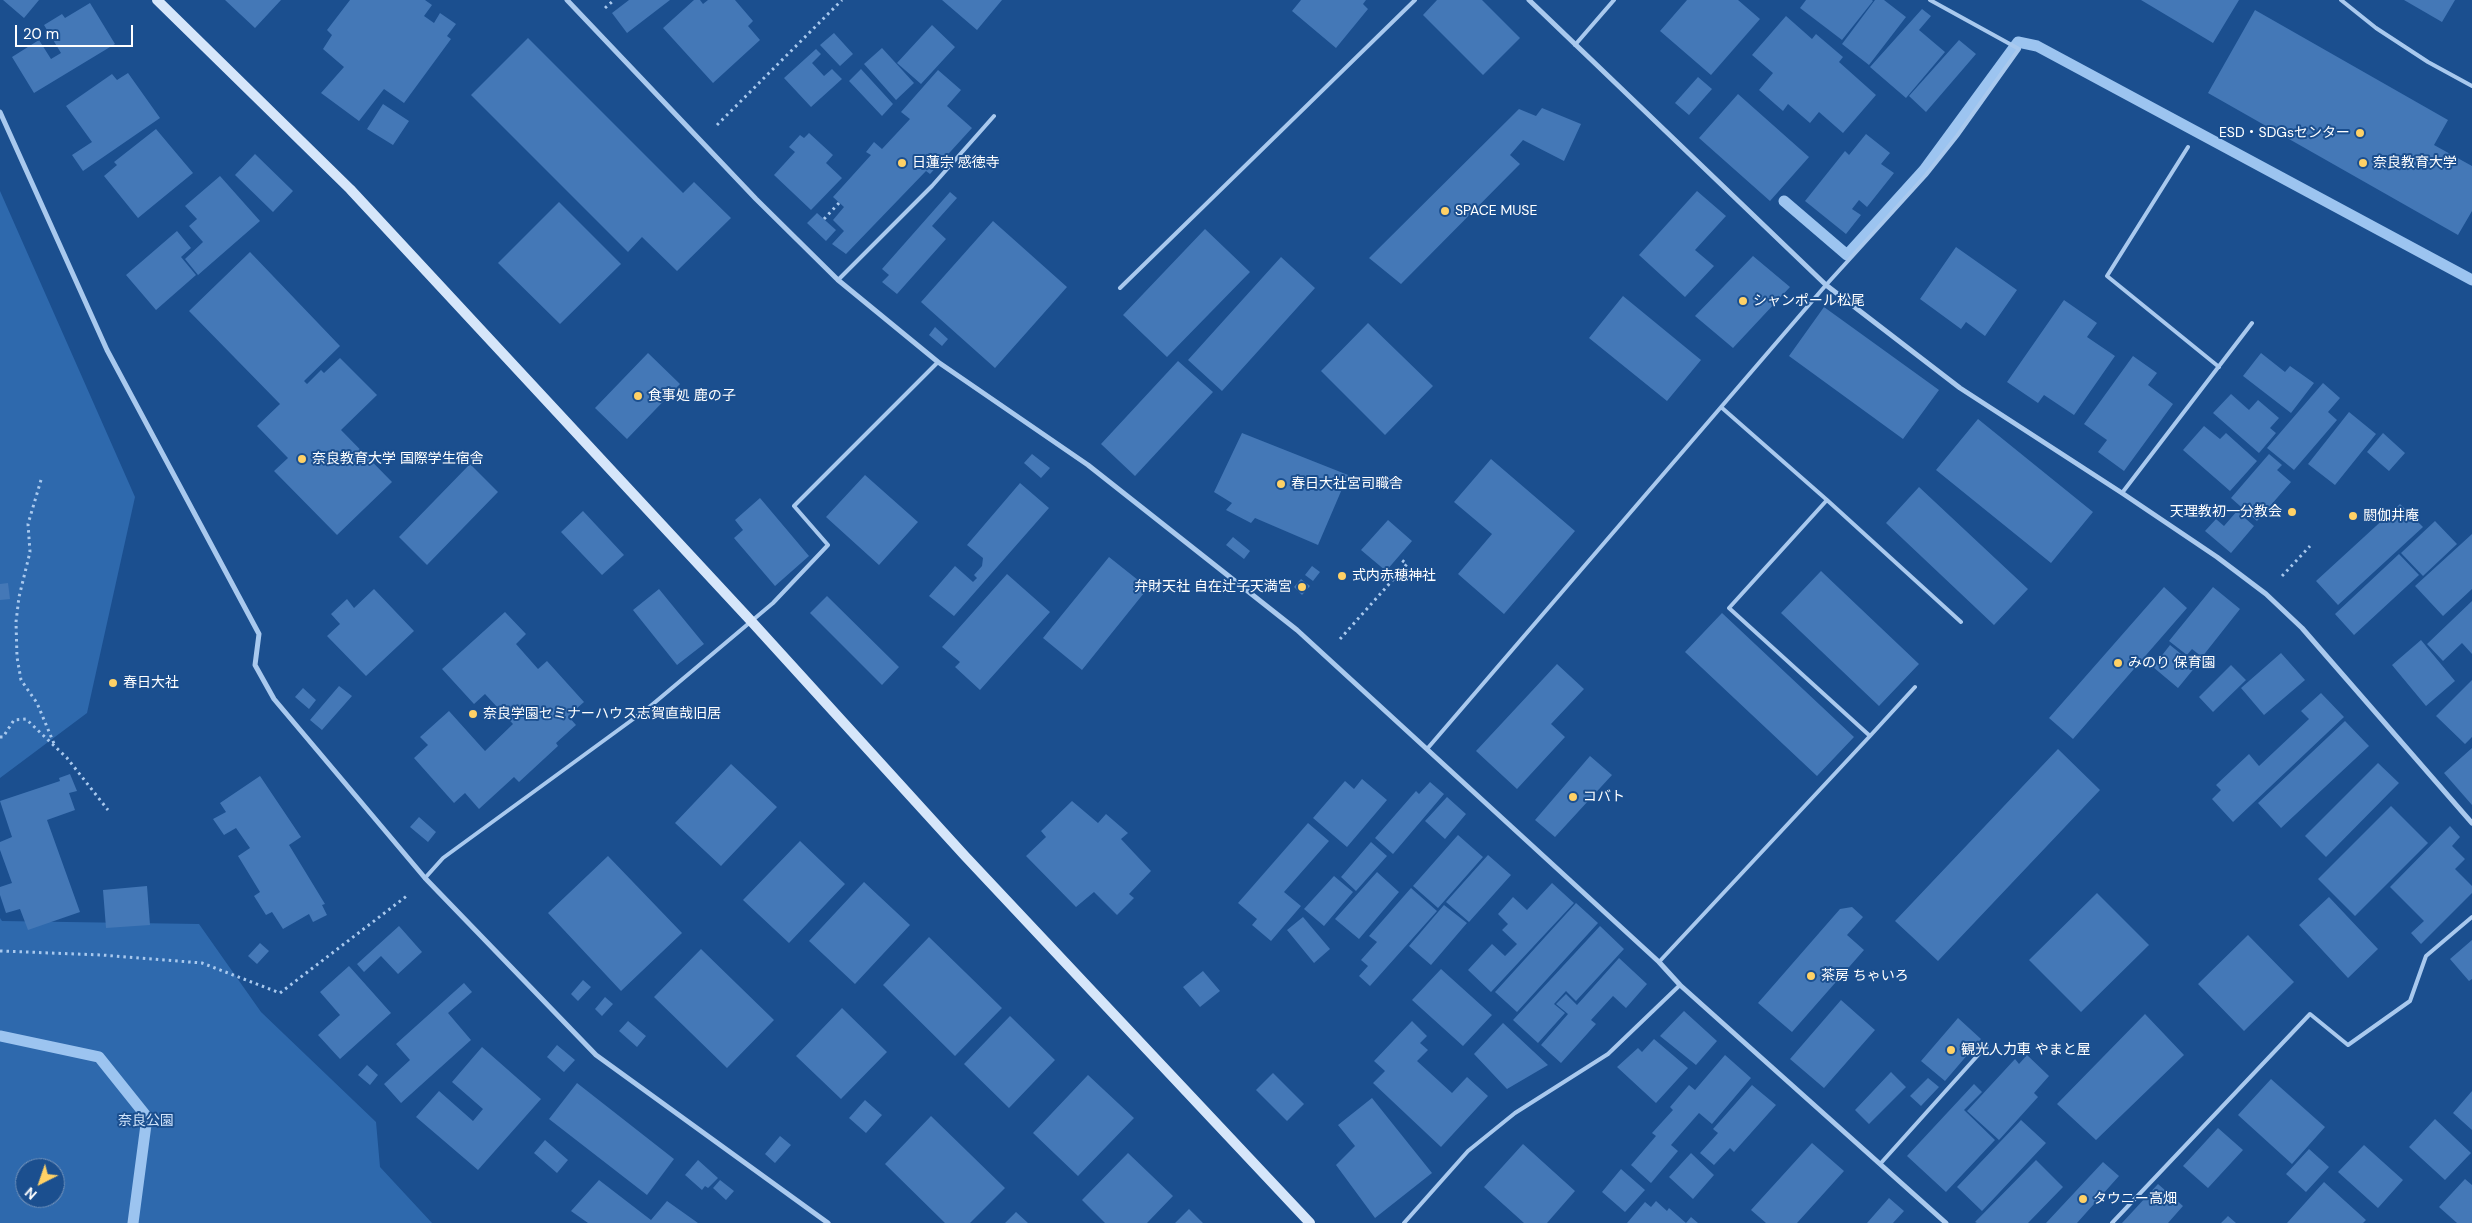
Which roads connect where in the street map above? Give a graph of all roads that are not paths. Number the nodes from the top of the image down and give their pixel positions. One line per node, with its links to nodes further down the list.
1 (156, 0): 22 (street)
2 (566, 0): 13 (street)
3 (1415, 0): 15 (lane)
4 (1529, 0): 8 (street)
5 (1614, 0): 8 (lane)
6 (1930, 0): 14 (lane)
7 (2342, 0): 9 (lane)
8 (1575, 45): 14 (street)
9 (2472, 86)
10 (0, 112): 28 (street)
11 (994, 116): 13 (lane)
12 (2188, 147): 18 (lane)
13 (838, 280): 17 (street)
14 (1826, 285): 19 (lane); 20 (street)
15 (1120, 288)
16 (2252, 323): 18 (lane)
17 (938, 362): 22 (lane); 26 (street)
18 (2219, 366): 20 (lane)
19 (1722, 407): 21 (lane); 26 (lane)
20 (2122, 493): 27 (street)
21 (1827, 500): 23 (lane); 25 (lane)
22 (752, 622): 28 (lane); 35 (street)
23 (1961, 622)
24 (1914, 688): 25 (lane)
25 (1870, 736): 30 (lane)
26 (1427, 749): 30 (street)
27 (2472, 822)
28 (425, 878): 34 (street)
29 (2472, 917): 38 (lane)
30 (1659, 962): 31 (street)
31 (1680, 985): 33 (street); 36 (lane)
32 (1987, 1045): 33 (lane)
33 (1881, 1163): 37 (street)
34 (828, 1223)
35 (1310, 1223)
36 (1404, 1223)
37 (1946, 1223)
38 (2112, 1223)

